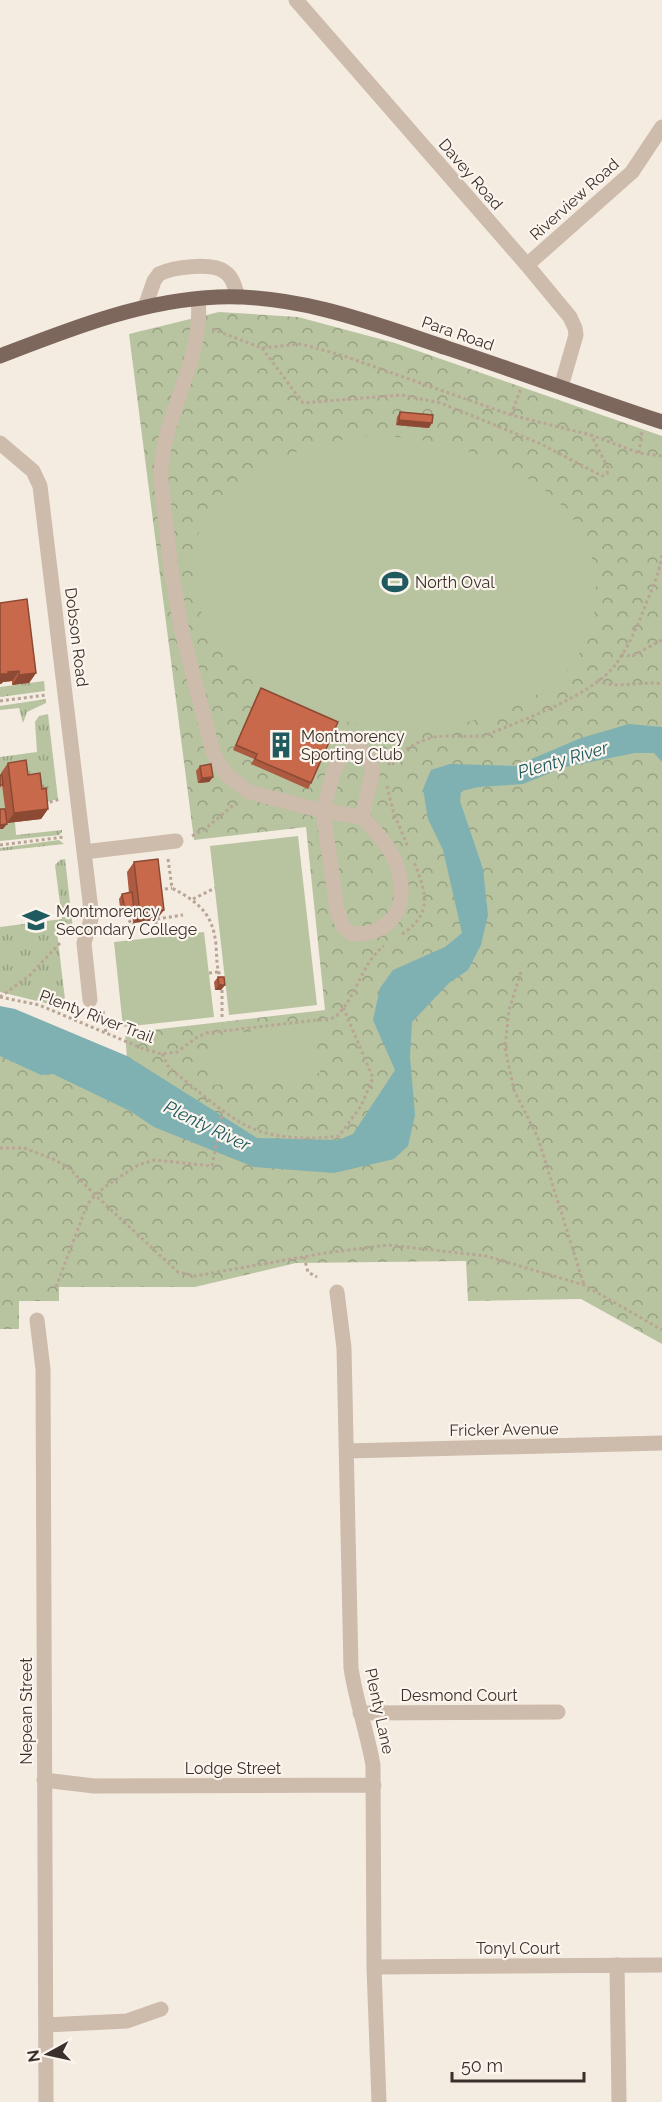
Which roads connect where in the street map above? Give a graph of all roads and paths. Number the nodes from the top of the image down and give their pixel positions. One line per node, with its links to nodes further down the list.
1 (296, 0): 3 (street, Davey Road)
2 (662, 127): 3 (street, Riverview Road)
3 (527, 265): 11 (street, Davey Road)
4 (238, 297): 5 (main road, Para Road); 6 (street); 10 (main road, Para Road)
5 (198, 299): 6 (main road, Para Road); 7 (street)
6 (145, 307): 9 (main road, Para Road)
7 (198, 325): 8 (path); 28 (street)
8 (262, 348): 12 (path); 15 (path)
9 (0, 356)
10 (526, 375): 11 (main road, Para Road); 12 (path)
11 (561, 387): 13 (main road, Para Road)
12 (511, 415): 15 (path)
13 (647, 417): 14 (main road, Para Road); 17 (path)
14 (662, 422)
15 (591, 435): 17 (path)
16 (0, 443): 36 (street, Dobson Road)
17 (639, 453): 18 (path)
18 (662, 456)
19 (662, 554): 21 (path)
20 (662, 640): 21 (path)
21 (621, 655): 22 (path)
22 (598, 680): 23 (path); 26 (path)
23 (662, 684)
24 (46, 695): 25 (path)
25 (0, 701)
26 (386, 768)
27 (386, 780): 44 (path)
28 (249, 792): 31 (street); 34 (path)
29 (60, 799): 30 (path)
30 (39, 805)
31 (323, 811): 32 (street); 32 (street); 32 (street)
32 (362, 817)
33 (64, 837): 35 (path)
34 (171, 842): 36 (street); 37 (path)
35 (0, 845)
36 (84, 852): 54 (street, Dobson Road)
37 (172, 888): 39 (path); 40 (path)
38 (215, 888): 40 (path)
39 (153, 892)
40 (193, 899): 47 (path)
41 (126, 915): 43 (path)
42 (183, 915): 45 (path)
43 (138, 923)
44 (401, 935)
45 (156, 938)
46 (221, 940): 47 (path)
47 (216, 941): 50 (path)
48 (60, 943): 53 (path)
49 (387, 944): 55 (path)
50 (218, 972): 52 (path); 57 (path)
51 (521, 972): 65 (path)
52 (209, 973)
53 (0, 997): 58 (path, Plenty River Trail)
54 (90, 1000)
55 (343, 1007): 59 (path, Plenty River Trail); 60 (path)
56 (103, 1010): 58 (path)
57 (222, 1017)
58 (106, 1033): 59 (path, Plenty River Trail)
59 (162, 1054): 60 (path)
60 (223, 1110): 62 (path)
61 (0, 1148): 62 (path)
62 (94, 1195): 63 (path); 66 (path)
63 (304, 1257): 64 (path); 65 (path)
64 (317, 1277)
65 (584, 1285): 69 (path)
66 (56, 1287)
67 (337, 1292): 71 (street, Plenty Lane)
68 (37, 1320): 75 (street, Nepean Street)
69 (662, 1330)
70 (662, 1443): 71 (street, Fricker Avenue)
71 (347, 1451): 73 (street, Plenty Lane)
72 (558, 1712): 73 (street, Desmond Court)
73 (360, 1713): 74 (street, Plenty Lane)
74 (374, 1785): 75 (street, Lodge Street); 78 (street, Plenty Lane)
75 (44, 1788): 80 (street, Nepean Street)
76 (617, 1965): 77 (street, Tonyl Court); 78 (street, Tonyl Court); 83 (street)
77 (662, 1965)
78 (374, 1967): 82 (street, Plenty Lane)
79 (161, 2009): 80 (street)
80 (45, 2025): 81 (street, Nepean Street)
81 (46, 2102)
82 (379, 2102)
83 (619, 2102)

